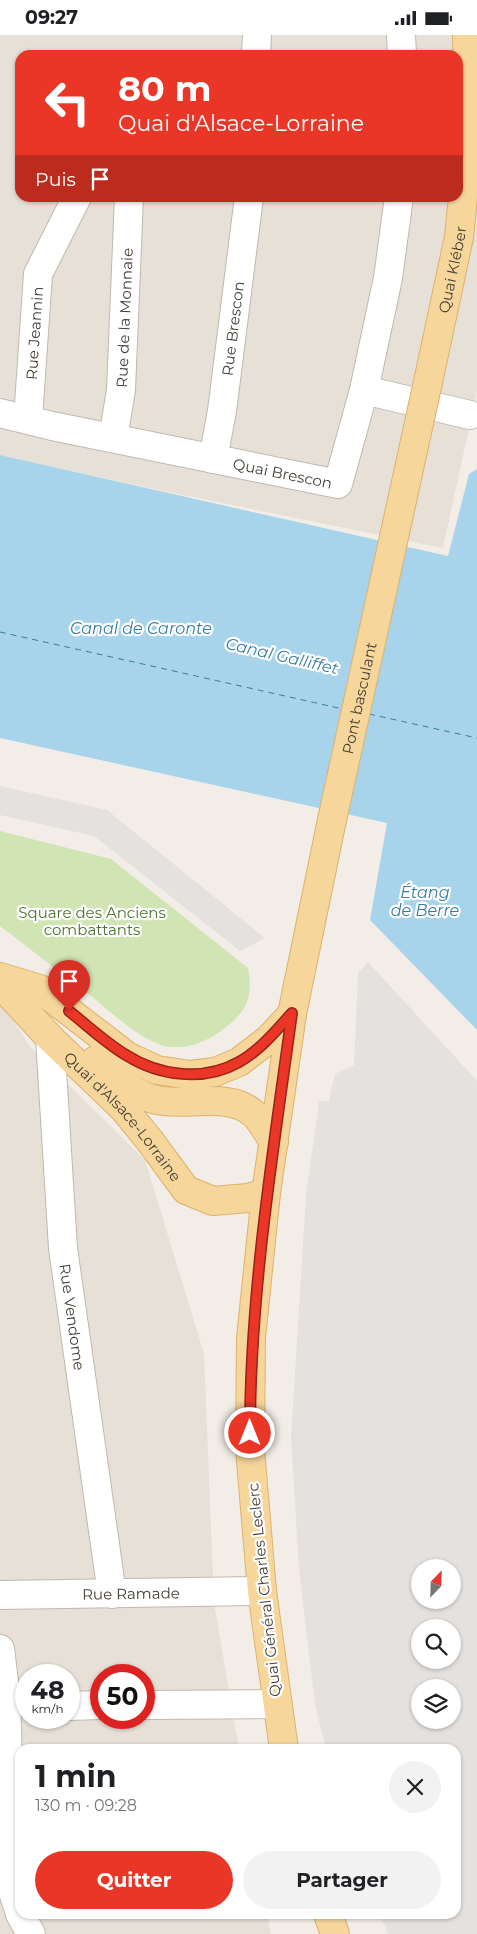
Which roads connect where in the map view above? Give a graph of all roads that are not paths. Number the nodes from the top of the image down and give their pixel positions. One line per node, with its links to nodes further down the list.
1 (257, 35): 4 (street)
2 (402, 35): 5 (street)
3 (467, 35): 6 (main road, Quai Kléber)
4 (256, 50)
5 (402, 50)
6 (463, 196)
7 (74, 202): 16 (street, Rue Jeannin)
8 (129, 202): 17 (street, Rue de la Monnaie)
9 (248, 202): 18 (street, Rue Brescon)
10 (398, 202): 13 (street, Quai Brescon)
11 (462, 202): 12 (main road, Quai Kléber)
12 (428, 382): 21 (main road, Pont basculant, bridge)
13 (364, 391): 15 (street); 18 (street, Quai Brescon)
14 (0, 413): 16 (street, Quai Brescon)
15 (470, 415)
16 (40, 422): 17 (street, Quai Brescon)
17 (113, 438): 18 (street, Quai Brescon)
18 (213, 459)
19 (0, 977): 21 (main road)
20 (0, 983): 22 (main road, Quai d'Alsace-Lorraine); 23 (main road)
21 (293, 1005): 23 (main road, Quai Général Charles Leclerc)
22 (50, 1038): 24 (main road, Quai d'Alsace-Lorraine); 27 (street, Rue Vendome)
23 (274, 1142): 24 (main road, Quai Général Charles Leclerc)
24 (266, 1193): 25 (main road, Quai Général Charles Leclerc)
25 (262, 1591): 27 (street, Rue Ramade); 30 (main road, Quai Général Charles Leclerc)
26 (0, 1595): 27 (street, Rue Ramade)
27 (112, 1595)
28 (0, 1649): 29 (street)
29 (11, 1699): 33 (street)
30 (276, 1704): 31 (street); 32 (main road, Quai Général Charles Leclerc)
31 (155, 1705)
32 (283, 1744)
33 (11, 1849): 34 (street)
34 (15, 1898)
35 (23, 1919): 37 (street)
36 (330, 1919): 38 (main road)
37 (31, 1934)
38 (335, 1934)

